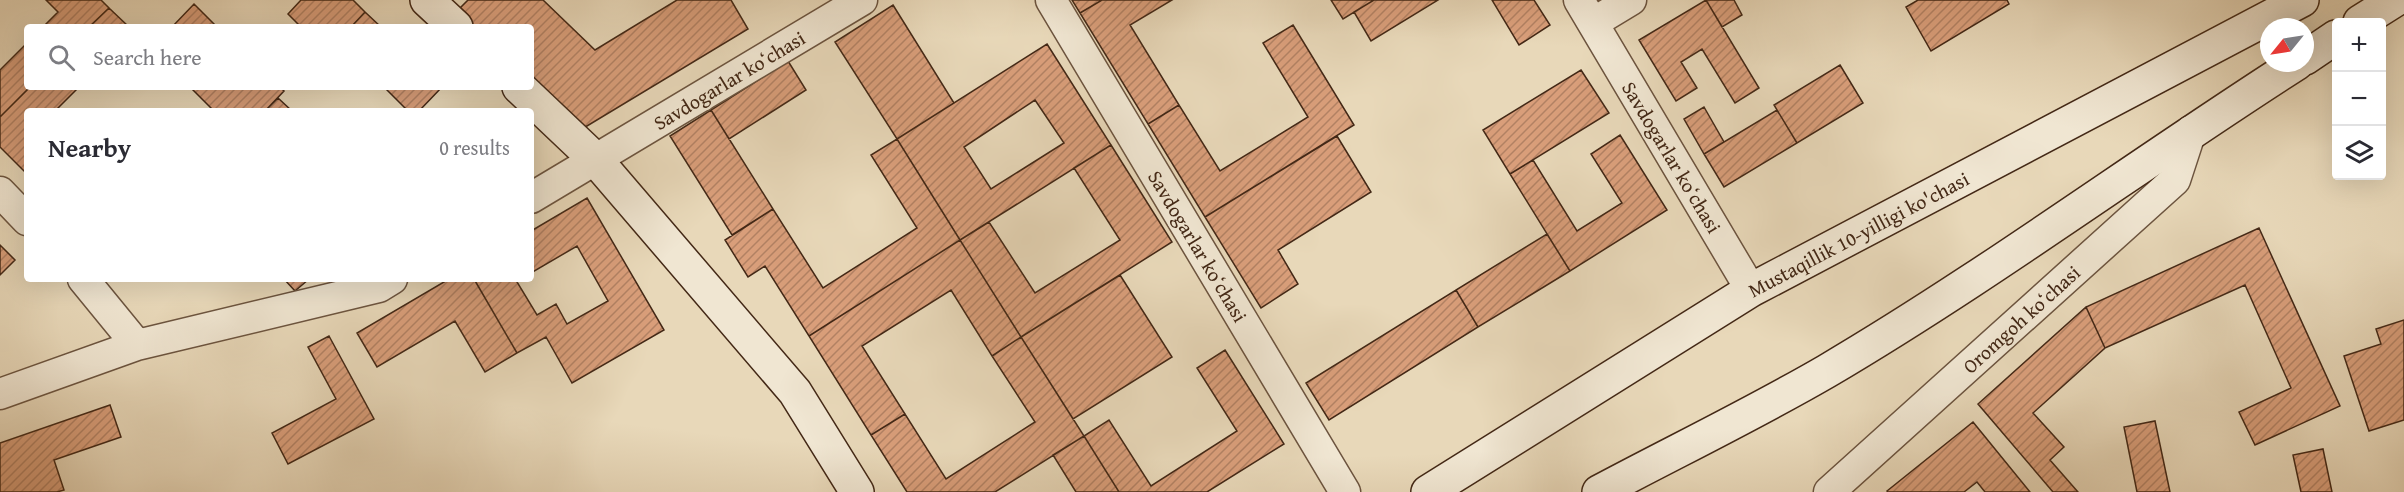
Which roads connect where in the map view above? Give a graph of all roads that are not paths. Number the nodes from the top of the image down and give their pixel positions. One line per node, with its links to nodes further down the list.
1 (427, 0): 9 (main road)
2 (862, 0): 15 (street, Savdogarlar koʻchasi)
3 (1051, 0): 25 (street, Savdogarlar koʻchasi)
4 (1632, 0): 7 (street, Savdogarlar koʻchasi)
5 (2302, 0): 21 (main road, Mustaqillik 10-yilligi ko'chasi)
6 (2395, 0): 8 (main road)
7 (1586, 12): 21 (street, Savdogarlar koʻchasi)
8 (2366, 18)
9 (453, 24)
10 (2332, 41): 11 (main road)
11 (2314, 52)
12 (2283, 72): 14 (main road)
13 (522, 90): 15 (main road)
14 (2191, 131): 27 (main road); 28 (street, Oromgoh koʻchasi)
15 (596, 160): 17 (street, Savdogarlar koʻchasi); 24 (main road)
16 (0, 192): 18 (street)
17 (534, 196)
18 (24, 217)
19 (85, 282): 22 (street)
20 (386, 282): 22 (street)
21 (1751, 290): 26 (main road, Mustaqillik 10-yilligi ko'chasi)
22 (137, 345): 23 (street)
23 (0, 394)
24 (856, 492)
25 (1345, 492)
26 (1428, 492)
27 (1599, 492)
28 (1829, 492)

